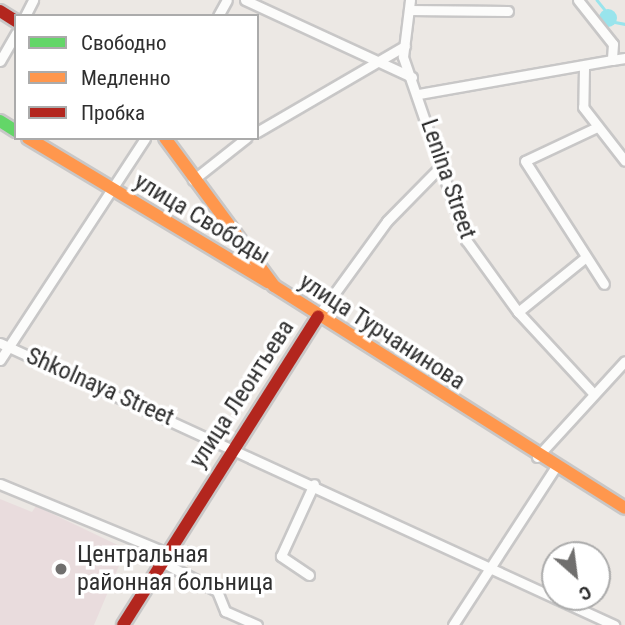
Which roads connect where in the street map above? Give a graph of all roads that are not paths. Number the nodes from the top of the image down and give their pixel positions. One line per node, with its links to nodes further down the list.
1 (245, 0): 10 (street)
2 (578, 0): 8 (street)
3 (409, 5): 4 (street, Lenina Street); 6 (street, Lenina Street)
4 (508, 11)
5 (14, 36): 9 (street)
6 (405, 46): 10 (street); 12 (street, Lenina Street)
7 (625, 58): 8 (street)
8 (612, 60): 11 (street)
9 (0, 61)
10 (378, 62): 12 (street); 15 (street)
11 (584, 68): 13 (street); 14 (street)
12 (412, 77): 13 (street, Lenina Street)
13 (419, 94): 21 (street, Lenina Street)
14 (595, 128): 20 (street); 24 (street)
15 (259, 131)
16 (31, 140): 23 (street, улица Свободы)
17 (143, 140): 23 (street)
18 (166, 140): 22 (street, улица Турчанинова)
19 (243, 140): 22 (street)
20 (625, 161)
21 (440, 166): 27 (street, Lenina Street); 28 (street, улица Леонтьева)
22 (193, 180): 26 (street, улица Турчанинова)
23 (108, 187): 26 (street, улица Свободы); 29 (street)
24 (586, 257): 25 (street); 27 (street)
25 (604, 284)
26 (274, 286): 28 (street, улица Турчанинова)
27 (519, 312): 32 (street, Lenina Street)
28 (318, 316): 33 (street, улица Леонтьева); 34 (street, улица Турчанинова)
29 (4, 344): 30 (street); 33 (street, Shkolnaya Street)
30 (0, 360)
31 (624, 363): 32 (street)
32 (592, 392): 34 (street)
33 (233, 446): 37 (street, Shkolnaya Street); 39 (street, улица Леонтьева)
34 (537, 457): 35 (street, улица Турчанинова)
35 (555, 468): 38 (street, улица Турчанинова); 40 (street)
36 (0, 484): 39 (street)
37 (314, 484): 40 (street, Shkolnaya Street); 41 (street)
38 (625, 508)
39 (163, 556): 42 (street, улица Леонтьева); 43 (street)
40 (491, 568): 44 (street); 45 (street, Shkolnaya Street)
41 (309, 575)
42 (123, 625)
43 (257, 625)
44 (453, 625)
45 (614, 625)

